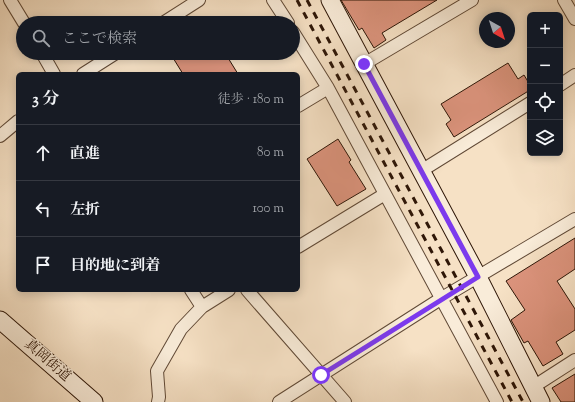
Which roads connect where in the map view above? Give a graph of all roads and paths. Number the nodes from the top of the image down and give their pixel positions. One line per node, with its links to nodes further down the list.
1 (10, 0): 7 (street)
2 (199, 0): 8 (street)
3 (273, 0): 9 (street)
4 (330, 0): 14 (street)
5 (472, 0): 14 (street)
6 (564, 0): 10 (street)
7 (20, 16)
8 (174, 16)
9 (283, 16)
10 (575, 19)
11 (300, 43): 19 (street)
12 (46, 60): 15 (street)
13 (105, 60): 16 (street)
14 (364, 64): 24 (street)
15 (53, 72)
16 (86, 72)
17 (575, 75): 18 (street)
18 (562, 84)
19 (328, 88): 20 (street); 25 (street)
20 (300, 105)
21 (527, 105): 24 (street)
22 (16, 123): 23 (street)
23 (0, 136)
24 (421, 171): 28 (street)
25 (385, 194): 27 (street); 32 (street)
26 (575, 219): 28 (street)
27 (300, 246)
28 (478, 277): 32 (street); 37 (street)
29 (192, 292): 33 (street)
30 (226, 292): 33 (street)
31 (249, 292): 36 (street)
32 (442, 298): 36 (street); 42 (street)
33 (202, 307): 39 (street)
34 (0, 320): 38 (street, 真岡街道)
35 (574, 362): 37 (street)
36 (321, 375): 40 (street); 41 (street)
37 (533, 387): 43 (street)
38 (94, 402)
39 (158, 402)
40 (279, 402)
41 (345, 402)
42 (497, 402)
43 (541, 402)

